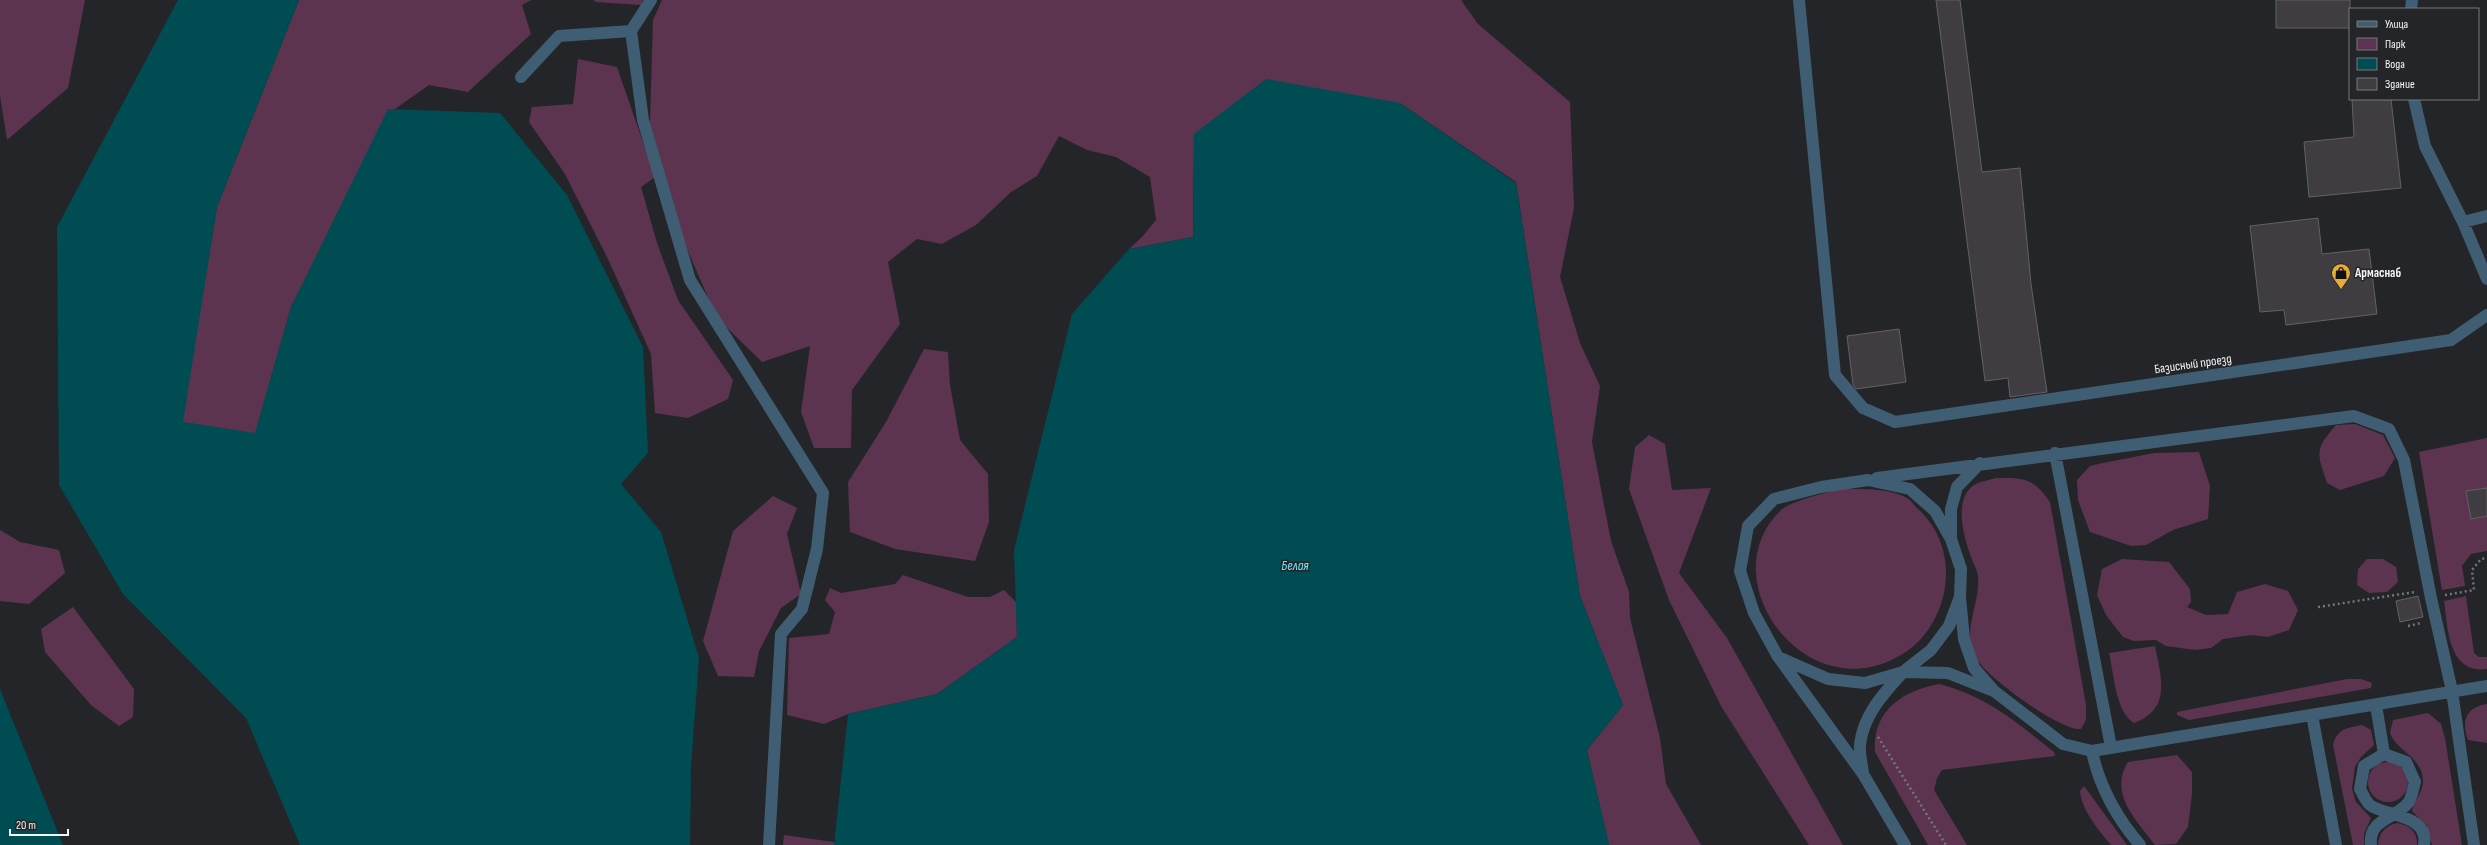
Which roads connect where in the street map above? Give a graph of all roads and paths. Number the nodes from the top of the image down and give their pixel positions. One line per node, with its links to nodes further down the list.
1 (651, 0): 3 (street)
2 (1799, 0): 9 (street, Базисный проезд)
3 (631, 32): 4 (street); 28 (street)
4 (522, 77)
5 (2414, 100): 7 (street)
6 (2487, 216): 7 (street)
7 (2463, 222): 8 (street)
8 (2487, 278)
9 (2487, 315)
10 (2055, 453): 11 (street); 19 (street); 23 (street)
11 (1980, 463): 12 (street); 13 (street)
12 (1868, 480): 13 (street); 15 (street)
13 (1951, 539): 14 (street)
14 (1960, 597): 16 (street); 18 (street)
15 (1778, 657): 16 (street); 26 (street)
16 (1903, 672): 18 (street); 22 (street)
17 (2487, 686): 19 (street)
18 (1994, 691): 24 (street)
19 (2452, 691): 20 (street); 35 (street)
20 (2376, 705): 21 (street); 25 (street)
21 (2312, 715): 23 (street); 32 (street)
22 (1866, 720): 26 (street); 30 (path)
23 (2111, 747): 24 (street)
24 (2092, 751): 31 (street)
25 (2384, 754): 27 (street); 27 (street)
26 (1863, 774): 29 (street)
27 (2394, 813): 33 (street); 34 (street)
28 (769, 845)
29 (1905, 845)
30 (1946, 845)
31 (2140, 845)
32 (2336, 845)
33 (2371, 845)
34 (2424, 845)
35 (2474, 845)

